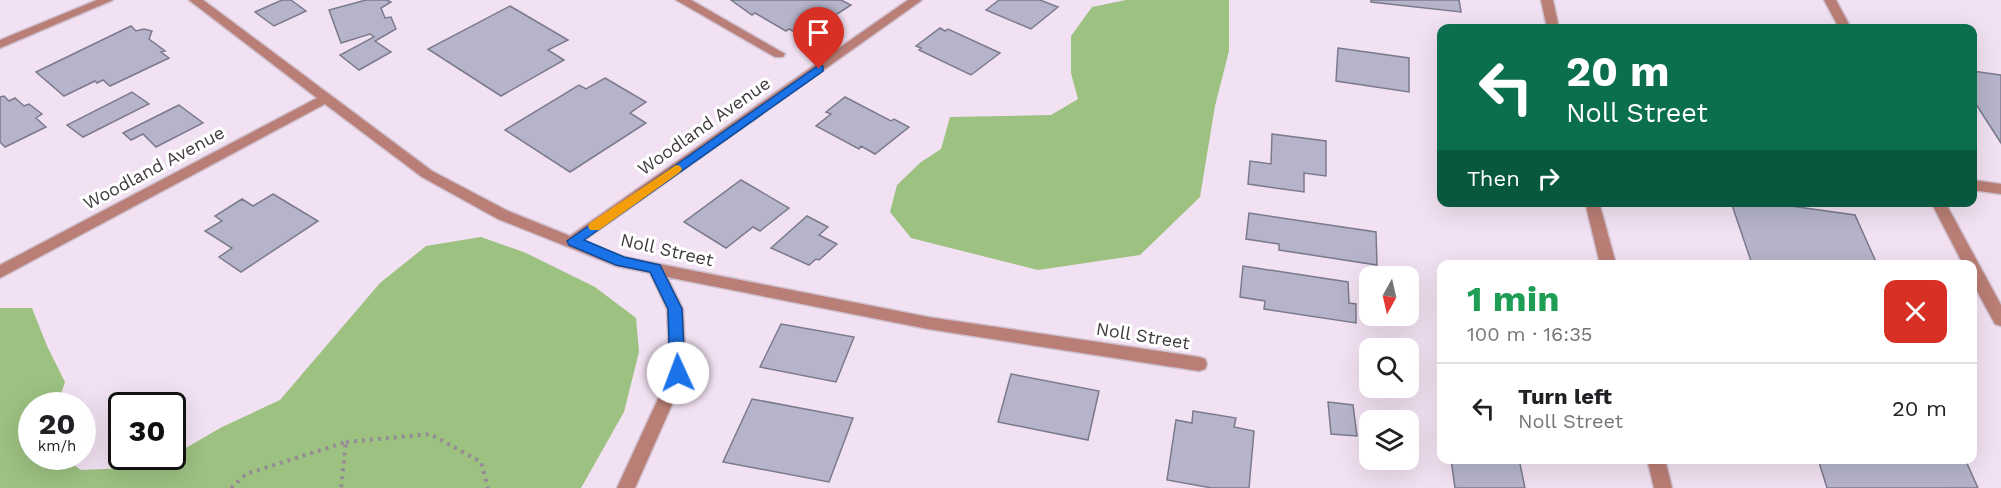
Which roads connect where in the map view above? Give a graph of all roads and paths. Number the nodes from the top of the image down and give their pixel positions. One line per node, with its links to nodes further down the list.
1 (107, 0): 9 (street)
2 (195, 0): 11 (street, Noll Street)
3 (682, 0): 10 (street)
4 (916, 0): 16 (street, Woodland Avenue)
5 (1547, 0): 7 (street)
6 (1830, 0): 8 (street)
7 (1552, 24)
8 (1843, 24)
9 (0, 44)
10 (778, 54)
11 (326, 98): 16 (street, Noll Street); 20 (street, Woodland Avenue)
12 (1977, 186): 13 (street)
13 (2001, 189)
14 (1593, 207): 17 (street)
15 (1941, 207): 18 (street)
16 (573, 241): 19 (street, Noll Street)
17 (1607, 260)
18 (1969, 260)
19 (655, 268): 23 (street, Noll Street); 29 (street)
20 (0, 272)
21 (1977, 274): 22 (street)
22 (2001, 320)
23 (1199, 364)
24 (346, 442): 26 (path); 27 (path); 28 (path)
25 (1657, 464): 30 (street)
26 (231, 488)
27 (341, 488)
28 (488, 488)
29 (627, 488)
30 (1663, 488)

